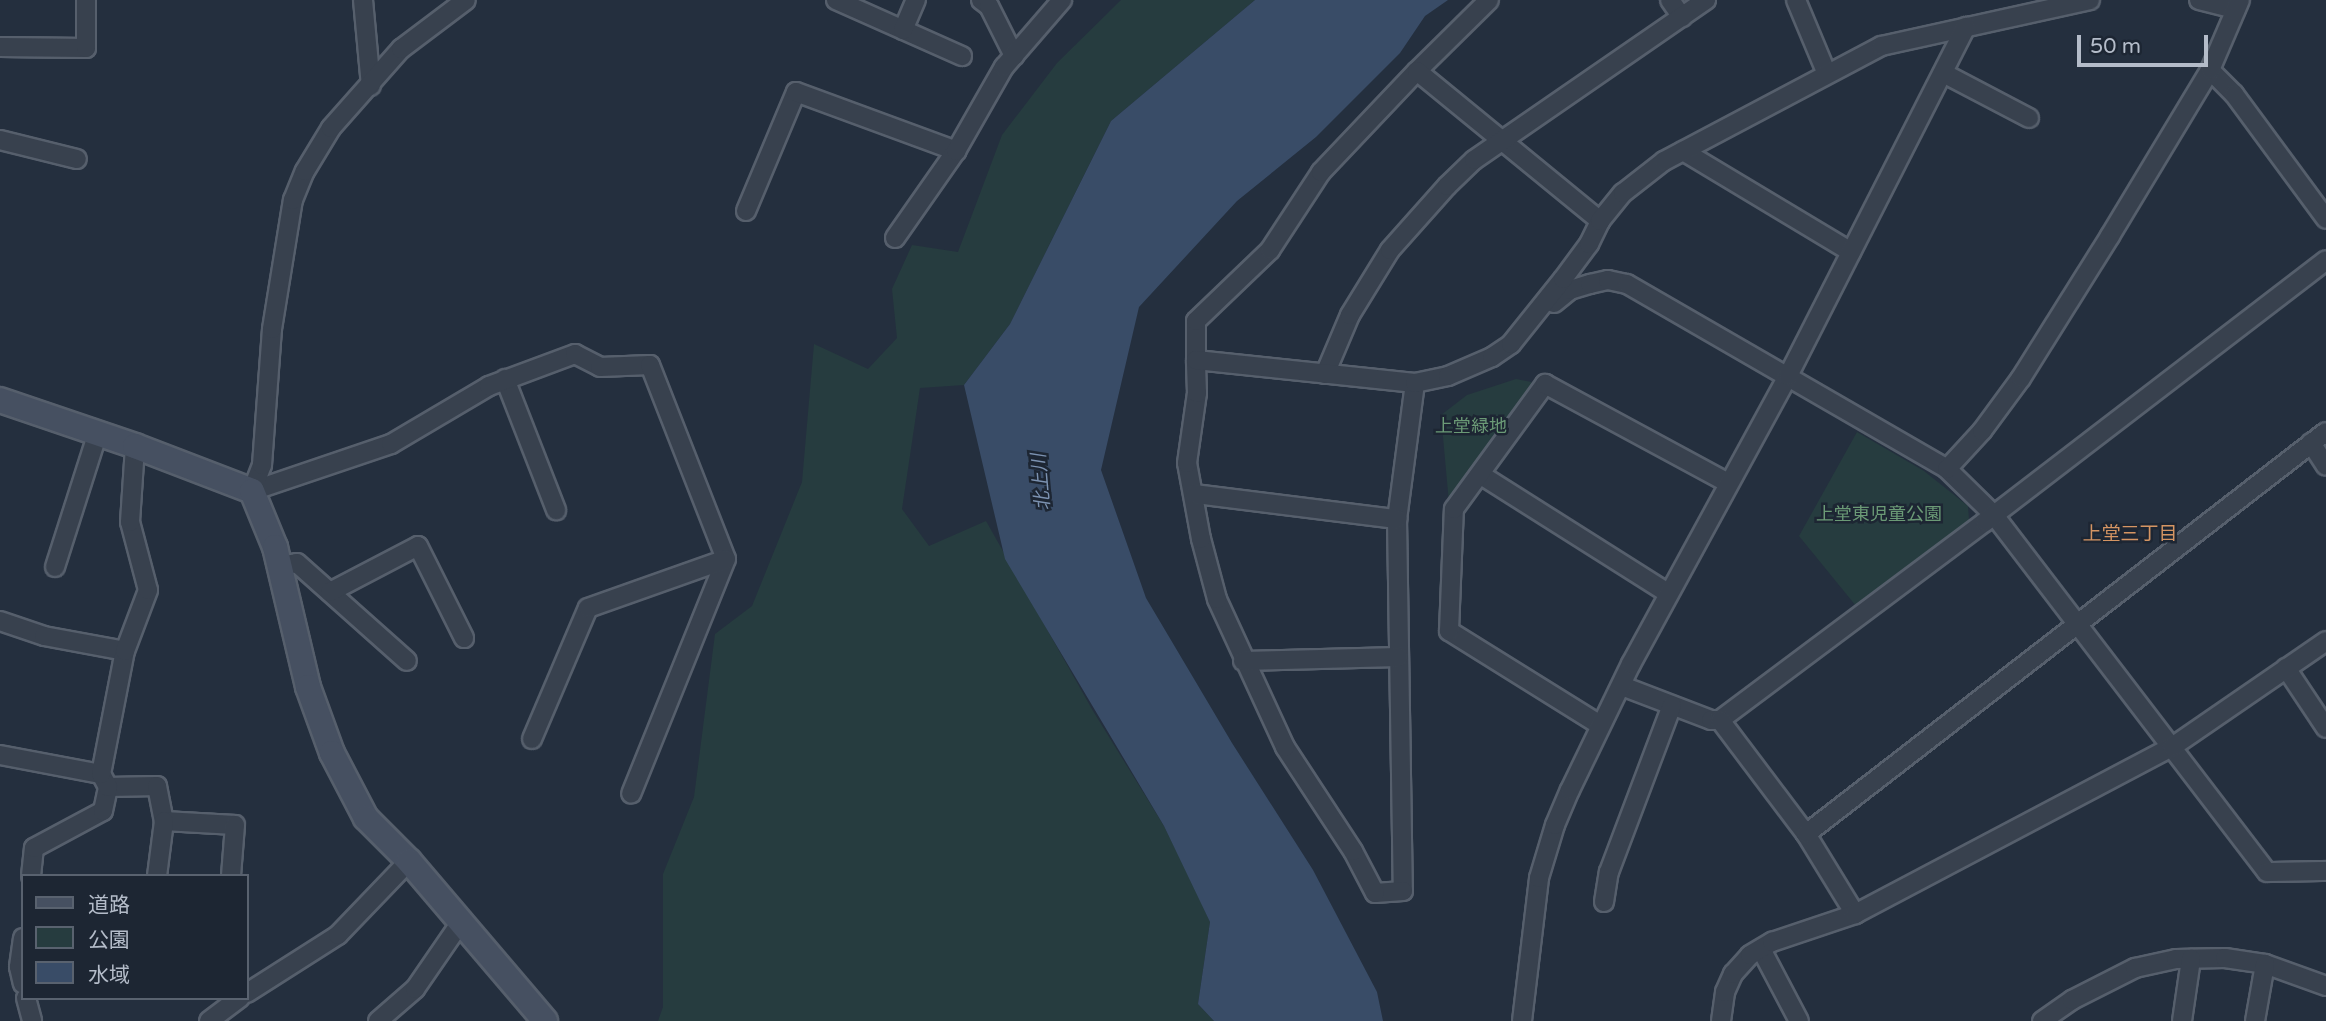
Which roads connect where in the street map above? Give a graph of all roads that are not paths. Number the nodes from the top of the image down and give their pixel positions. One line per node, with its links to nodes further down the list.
1 (86, 0): 18 (street)
2 (363, 0): 25 (street)
3 (466, 0): 25 (street)
4 (836, 0): 17 (street)
5 (916, 0): 17 (street)
6 (981, 0): 20 (street)
7 (1062, 0): 20 (street)
8 (1489, 0): 21 (street)
9 (1670, 0): 15 (street)
10 (1706, 0): 15 (street)
11 (1796, 0): 24 (street)
12 (2090, 0): 16 (street)
13 (2199, 0): 14 (street)
14 (2238, 5): 22 (street)
15 (1682, 17): 28 (street)
16 (1966, 27): 23 (street); 24 (street)
17 (903, 30): 19 (street)
18 (0, 47)
19 (961, 56)
20 (1014, 56): 29 (street)
21 (1417, 71): 28 (street); 39 (street)
22 (2210, 71): 33 (street); 50 (street)
23 (1943, 73): 26 (street); 36 (street)
24 (1827, 74): 30 (street)
25 (370, 86): 53 (street)
26 (2029, 118)
27 (0, 140): 31 (street)
28 (1503, 141): 34 (street); 40 (street)
29 (956, 151): 32 (street); 35 (street)
30 (1683, 151): 34 (street); 36 (street)
31 (78, 159)
32 (746, 211)
33 (2326, 219)
34 (1600, 221): 38 (street)
35 (895, 237)
36 (1851, 252): 41 (street)
37 (2326, 260): 56 (street)
38 (1530, 323): 41 (street); 43 (street)
39 (1196, 360): 40 (street); 54 (street)
40 (1325, 374): 43 (street)
41 (1788, 376): 50 (street); 52 (street)
42 (505, 379): 53 (street); 55 (street); 58 (street)
43 (1415, 383): 57 (street)
44 (0, 400): 46 (street)
45 (2326, 432): 47 (street)
46 (97, 435): 48 (street); 60 (street)
47 (2311, 443): 49 (street); 64 (street)
48 (135, 446): 53 (street); 67 (street)
49 (2326, 466)
50 (1947, 469): 56 (street)
51 (1481, 475): 52 (street); 62 (street); 75 (street)
52 (1728, 483): 62 (street)
53 (252, 491): 59 (street)
54 (1195, 494): 57 (street); 70 (street)
55 (556, 510)
56 (1994, 515): 64 (street); 74 (street)
57 (1397, 519): 68 (street)
58 (726, 559): 77 (street); 81 (street)
59 (279, 566): 61 (street); 84 (street)
60 (55, 567)
61 (330, 592): 65 (street); 69 (street)
62 (1669, 594): 72 (street)
63 (0, 621): 67 (street)
64 (2078, 623): 78 (street); 83 (street)
65 (464, 638)
66 (2326, 641): 71 (street)
67 (124, 651): 80 (street)
68 (1399, 657): 70 (street); 70 (street)
69 (407, 661)
70 (1243, 661)
71 (2286, 668): 76 (street); 78 (street)
72 (1622, 686): 73 (street); 75 (street)
73 (1672, 705): 74 (street); 89 (street)
74 (1720, 720): 83 (street)
75 (1600, 725): 105 (street)
76 (2326, 728)
77 (532, 739)
78 (2172, 747): 85 (street); 90 (street)
79 (0, 755): 80 (street)
80 (105, 781): 82 (street); 86 (street)
81 (631, 794)
82 (164, 821): 87 (street); 88 (street)
83 (1807, 834): 90 (street)
84 (409, 860): 91 (street); 98 (street)
85 (2326, 871)
86 (31, 874)
87 (158, 874)
88 (231, 874)
89 (1605, 902)
90 (1855, 914): 92 (street)
91 (461, 922): 103 (street); 104 (street)
92 (1760, 949): 106 (street); 107 (street)
93 (21, 952): 96 (street)
94 (2191, 959): 95 (street); 108 (street); 109 (street)
95 (2265, 964): 97 (street); 110 (street)
96 (21, 976)
97 (2326, 986)
98 (248, 992)
99 (27, 1000): 101 (street)
100 (237, 1000): 102 (street)
101 (32, 1021)
102 (209, 1021)
103 (378, 1021)
104 (545, 1021)
105 (1522, 1021)
106 (1721, 1021)
107 (1799, 1021)
108 (2042, 1021)
109 (2182, 1021)
110 (2255, 1021)

